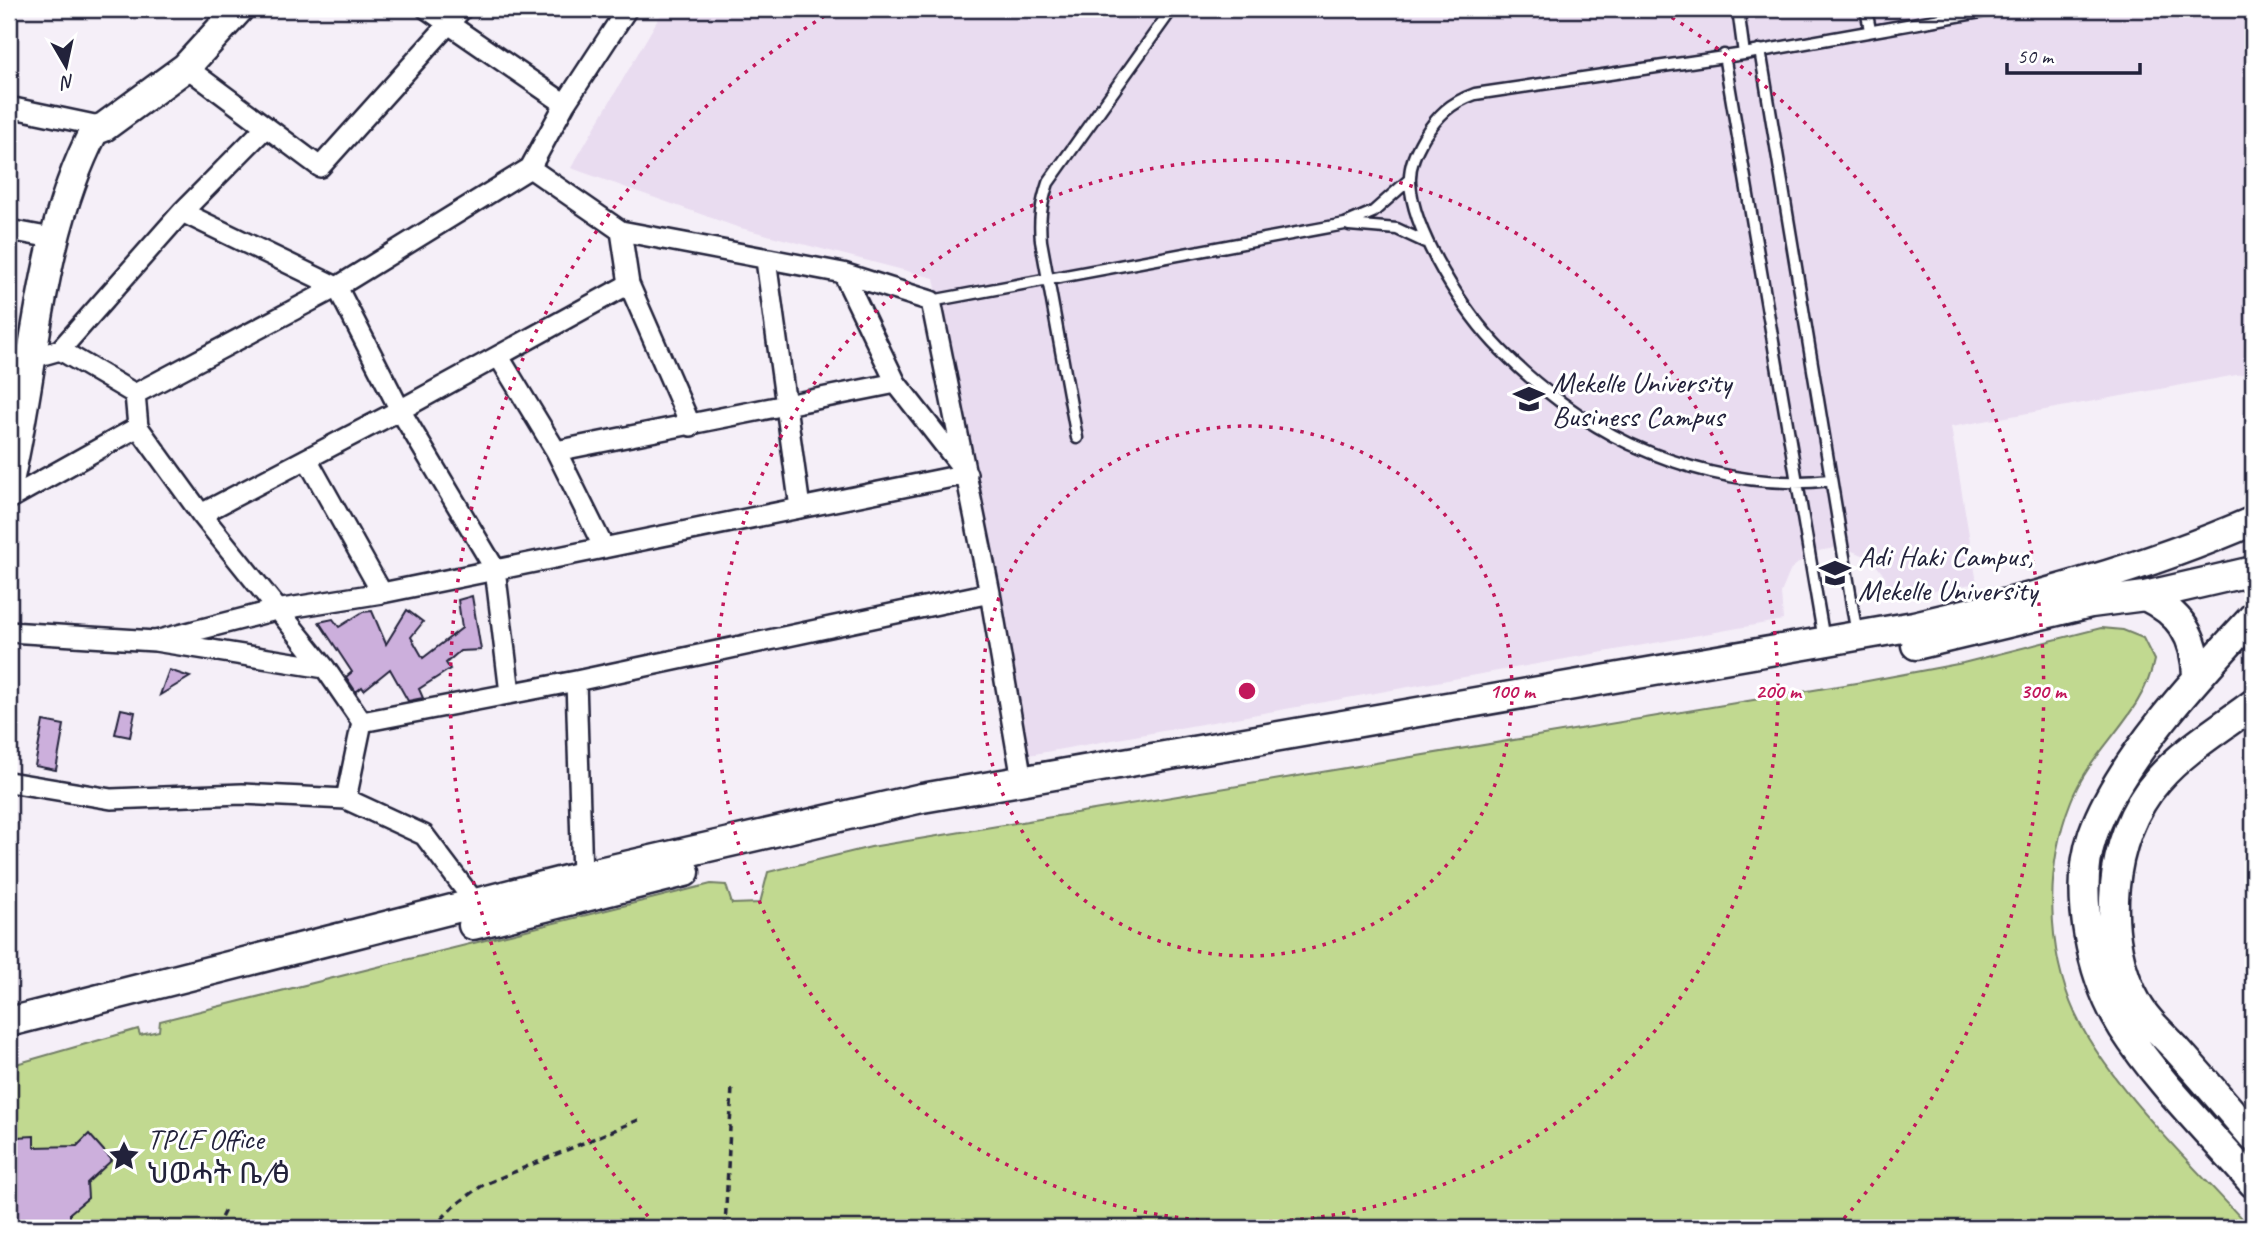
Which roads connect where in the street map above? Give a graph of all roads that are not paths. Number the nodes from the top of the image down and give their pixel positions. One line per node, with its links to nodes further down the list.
1 (239, 9): 14 (main road)
2 (427, 9): 9 (street)
3 (462, 9): 9 (street)
4 (627, 9): 15 (street)
5 (1172, 9): 29 (lane)
6 (1738, 9): 12 (lane)
7 (1866, 9): 10 (lane)
8 (1997, 9): 10 (lane)
9 (450, 25): 15 (street); 18 (street)
10 (1870, 30): 11 (lane)
11 (1760, 50): 12 (lane); 46 (lane)
12 (1744, 54): 13 (lane)
13 (1724, 55): 20 (lane); 48 (lane)
14 (186, 67): 17 (main road); 18 (street)
15 (565, 104): 19 (street)
16 (9, 107): 17 (street)
17 (104, 127): 25 (main road)
18 (265, 128): 21 (street)
19 (530, 168): 24 (street); 31 (street)
20 (1409, 180): 22 (lane); 26 (lane)
21 (182, 212): 31 (street); 33 (street)
22 (1345, 224): 26 (lane); 29 (lane)
23 (9, 230): 25 (street)
24 (621, 231): 27 (street); 30 (street)
25 (52, 239): 35 (main road)
26 (1425, 242): 48 (lane)
27 (766, 260): 28 (street); 38 (street)
28 (843, 273): 32 (street); 36 (street)
29 (1047, 279): 32 (lane); 42 (lane)
30 (629, 284): 34 (street); 40 (street)
31 (337, 287): 37 (street); 39 (street)
32 (931, 301): 45 (street)
33 (60, 350): 35 (street); 37 (street)
34 (499, 357): 39 (street); 43 (street)
35 (32, 358): 47 (main road)
36 (896, 383): 38 (street); 45 (street)
37 (135, 394): 41 (street)
38 (784, 407): 40 (street); 50 (street)
39 (400, 410): 44 (street); 54 (street)
40 (691, 426): 43 (street)
41 (138, 427): 49 (street); 51 (street)
42 (1077, 438)
43 (556, 451): 53 (street)
44 (307, 459): 51 (street); 56 (street)
45 (967, 474): 50 (street); 57 (street)
46 (1831, 480): 48 (lane); 62 (lane)
47 (9, 481)
48 (1798, 484): 63 (lane)
49 (9, 499)
50 (800, 508): 53 (street)
51 (201, 514): 59 (street)
52 (2253, 521): 62 (main road)
53 (604, 548): 54 (street)
54 (495, 569): 56 (street); 68 (street)
55 (2253, 571): 58 (main road)
56 (382, 593): 59 (street)
57 (990, 593): 67 (street); 71 (street)
58 (2145, 596): 66 (main road); 77 (main road)
59 (276, 610): 64 (street); 65 (street)
60 (2253, 617): 66 (main road)
61 (9, 632): 64 (street)
62 (1857, 635): 63 (main road)
63 (1824, 640): 71 (main road)
64 (155, 641): 65 (street)
65 (325, 668): 70 (street)
66 (2197, 676): 79 (main road)
67 (576, 681): 68 (street); 74 (street)
68 (510, 693): 70 (street)
69 (2253, 704): 78 (main road)
70 (362, 722): 73 (street)
71 (1022, 780): 74 (main road)
72 (9, 782): 73 (street)
73 (346, 799): 75 (street)
74 (582, 876): 75 (main road)
75 (476, 904): 76 (main road)
76 (9, 1022)
77 (9, 1040)
78 (2253, 1137)
79 (2253, 1183)

